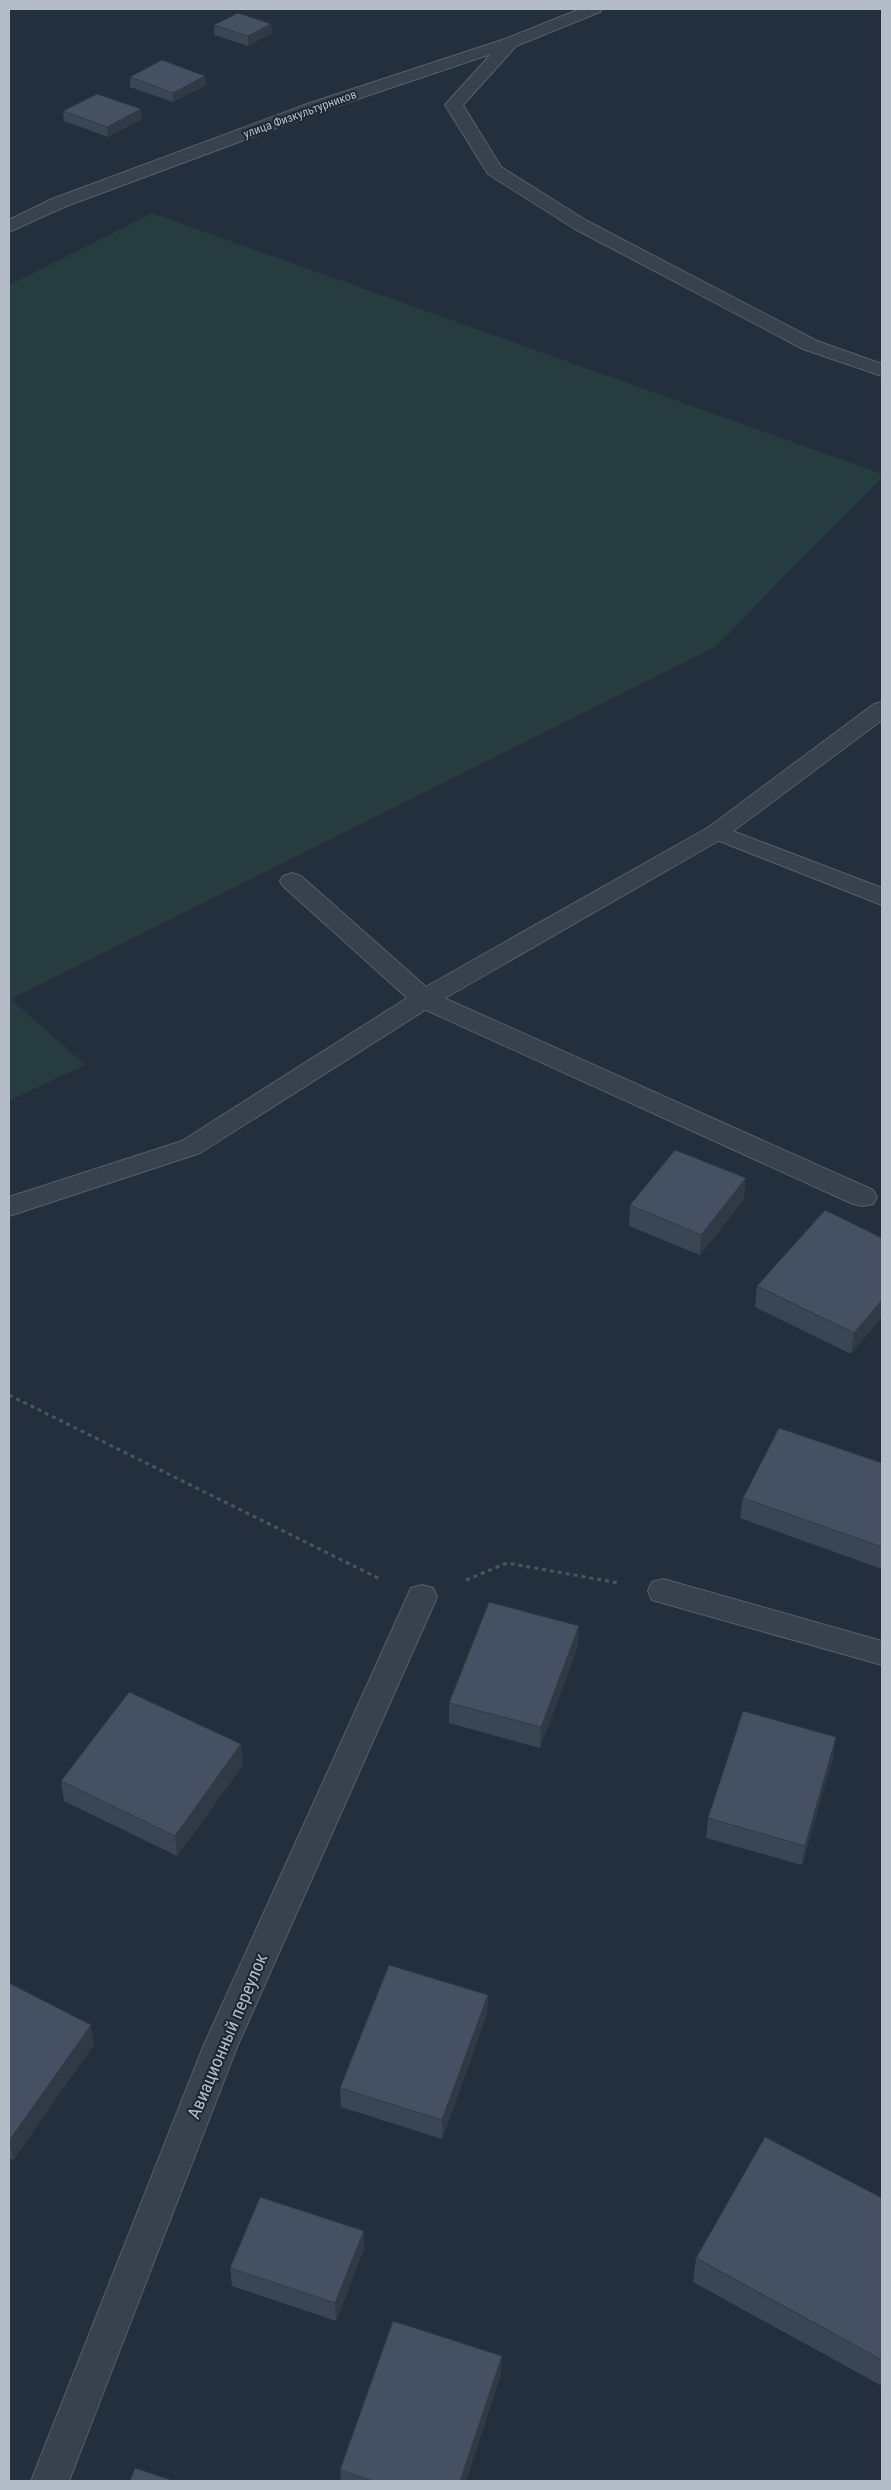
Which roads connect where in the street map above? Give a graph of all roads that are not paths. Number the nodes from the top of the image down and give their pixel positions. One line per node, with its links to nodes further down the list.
1 (594, 9): 2 (street, улица Физкультурников)
2 (511, 42): 3 (street, улица Физкультурников); 4 (street)
3 (9, 227)
4 (882, 370)
5 (882, 709): 6 (street)
6 (717, 832): 8 (street); 9 (street)
7 (292, 881): 9 (street)
8 (882, 897)
9 (424, 999): 10 (street); 11 (street)
10 (863, 1196)
11 (9, 1206)
12 (664, 1591): 14 (street)
13 (421, 1598): 15 (street, Авиационный переулок)
14 (882, 1653)
15 (50, 2481)

